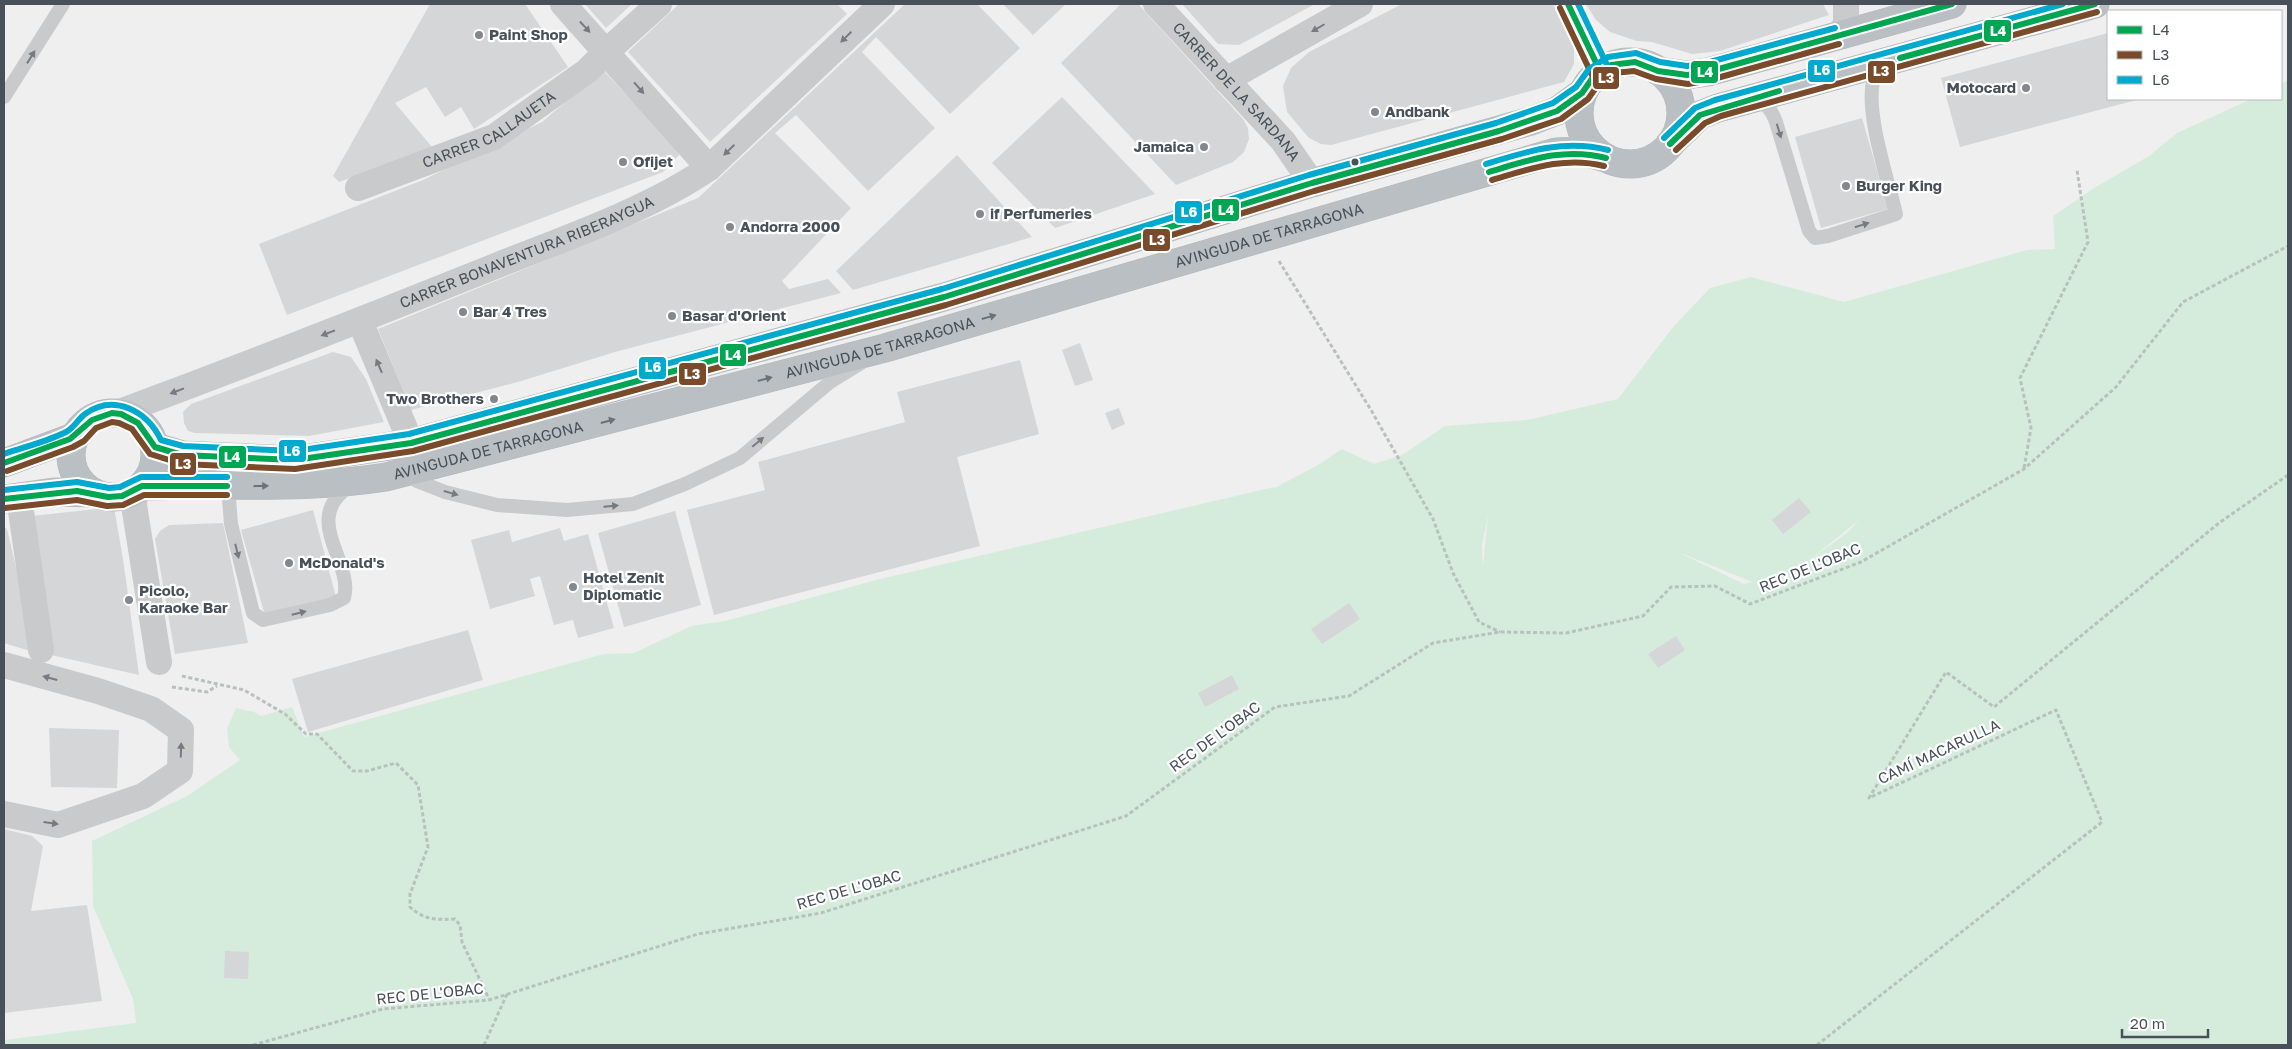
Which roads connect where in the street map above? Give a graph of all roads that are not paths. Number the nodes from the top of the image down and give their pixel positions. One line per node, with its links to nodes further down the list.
1 (63, 4): 18 (lane, one-way to 1)
2 (563, 4): 12 (street, one-way to 12)
3 (659, 4): 12 (street, CARRER CALLAUETA)
4 (1156, 4): 16 (street, CARRER DE LA SARDANA)
5 (1360, 4): 16 (street, one-way to 16)
6 (1568, 4): 15 (street)
7 (1846, 4): 11 (street)
8 (1952, 4): 11 (highway)
9 (2094, 4): 13 (highway)
10 (871, 7): 22 (street, CARRER BONAVENTURA RIBERAYGUA, one-way to 22)
11 (1837, 36): 14 (highway)
12 (612, 47): 22 (street, one-way to 22); 24 (street, CARRER CALLAUETA)
13 (1881, 63): 19 (highway); 19 (lane, one-way to 13)
14 (1658, 70): 15 (highway); 20 (highway)
15 (1600, 71): 17 (highway)
16 (1226, 80): 23 (street, CARRER DE LA SARDANA)
17 (1582, 93): 21 (highway); 23 (highway, AVINGUDA DE TARRAGONA)
18 (4, 97)
19 (1748, 100): 20 (highway)
20 (1670, 144): 21 (highway)
21 (1606, 158): 26 (highway, AVINGUDA DE TARRAGONA, one-way to 21)
22 (709, 168): 25 (street, CARRER BONAVENTURA RIBERAYGUA)
23 (1312, 183): 29 (highway, AVINGUDA DE TARRAGONA)
24 (358, 188)
25 (360, 321): 27 (street, CARRER BONAVENTURA RIBERAYGUA, one-way to 27); 29 (street, one-way to 25)
26 (885, 348): 32 (highway, AVINGUDA DE TARRAGONA, one-way to 26); 32 (lane, one-way to 26)
27 (117, 413): 28 (highway); 30 (highway)
28 (76, 436): 31 (highway); 36 (highway)
29 (411, 443): 30 (highway, AVINGUDA DE TARRAGONA)
30 (155, 447): 35 (highway)
31 (4, 463)
32 (407, 472): 33 (highway, AVINGUDA DE TARRAGONA)
33 (357, 481): 34 (highway, AVINGUDA DE TARRAGONA, one-way to 33); 34 (lane, one-way to 33)
34 (228, 486): 35 (highway, AVINGUDA DE TARRAGONA)
35 (138, 489): 36 (highway); 39 (street)
36 (95, 493): 37 (highway)
37 (12, 498): 38 (street)
38 (41, 650)
39 (158, 662)
40 (4, 665): 41 (street, one-way to 40)
41 (4, 814)

